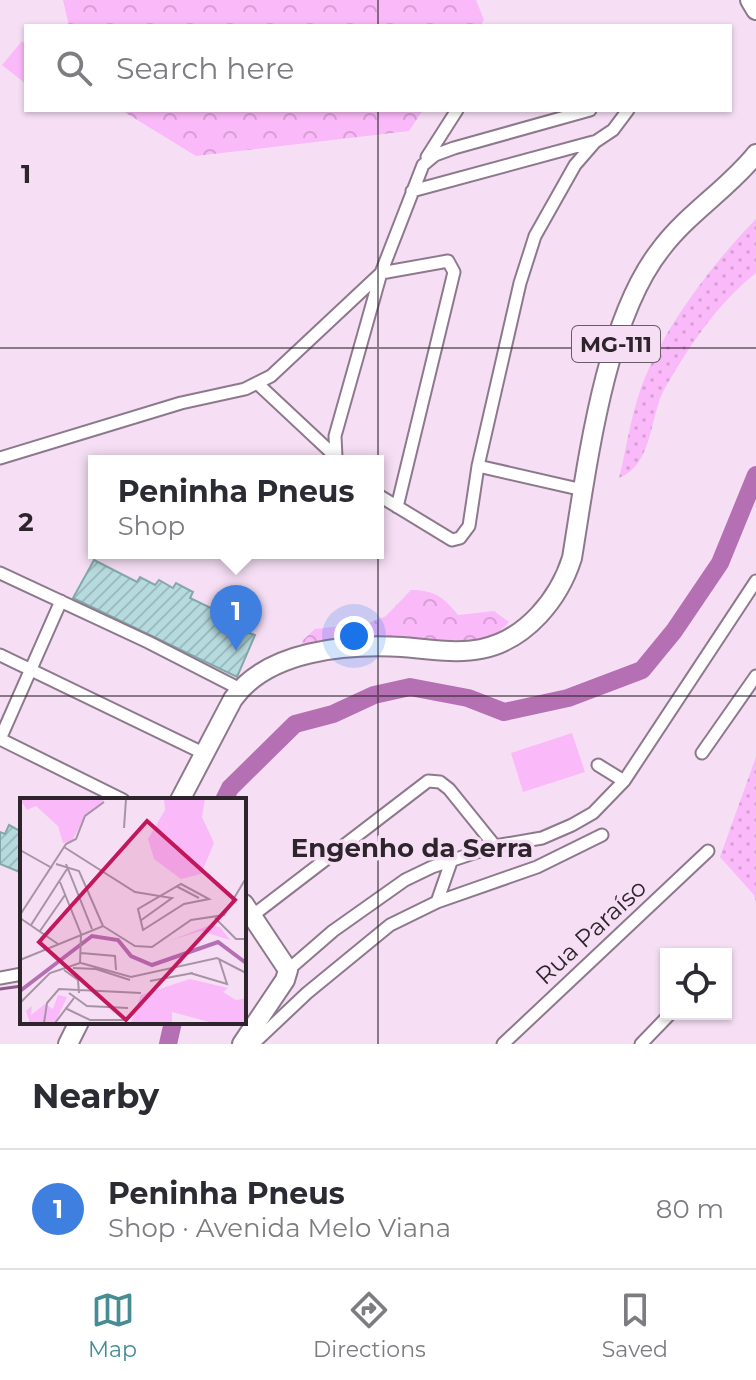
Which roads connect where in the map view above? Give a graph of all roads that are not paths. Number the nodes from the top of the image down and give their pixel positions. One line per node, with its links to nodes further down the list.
1 (750, 0): 2 (main road)
2 (756, 10)
3 (456, 112): 8 (street)
4 (583, 112): 8 (street)
5 (626, 112): 6 (street)
6 (595, 142): 9 (street); 15 (street)
7 (756, 154): 16 (main road, MG-111)
8 (423, 165): 9 (street)
9 (412, 191): 10 (street)
10 (381, 273): 11 (street); 13 (street); 18 (street)
11 (259, 385): 12 (street); 14 (street)
12 (333, 455)
13 (337, 455)
14 (0, 458)
15 (478, 466): 16 (street); 18 (street)
16 (583, 490): 26 (main road, MG-111)
17 (384, 499): 18 (street)
18 (397, 507)
19 (0, 573): 22 (street)
20 (756, 581): 21 (street)
21 (752, 597): 31 (street)
22 (61, 601): 24 (street); 26 (street)
23 (0, 655): 24 (street)
24 (33, 670): 27 (street); 28 (street)
25 (756, 676): 29 (street)
26 (240, 689): 28 (main road, MG-111)
27 (0, 739): 32 (street)
28 (203, 753): 33 (main road, MG-111)
29 (702, 753)
30 (598, 765): 31 (street)
31 (624, 781): 35 (street)
32 (119, 798)
33 (181, 798)
34 (602, 835): 38 (street)
35 (495, 846): 37 (street); 39 (street)
36 (708, 851): 48 (street, Rua Paraíso)
37 (451, 862): 38 (street); 40 (street)
38 (437, 902): 47 (street)
39 (248, 910): 40 (main road)
40 (288, 970): 46 (main road)
41 (20, 974): 42 (street)
42 (0, 978)
43 (664, 1020): 49 (street)
44 (78, 1024): 45 (main road)
45 (68, 1044)
46 (242, 1044)
47 (253, 1044)
48 (503, 1044)
49 (641, 1044)

